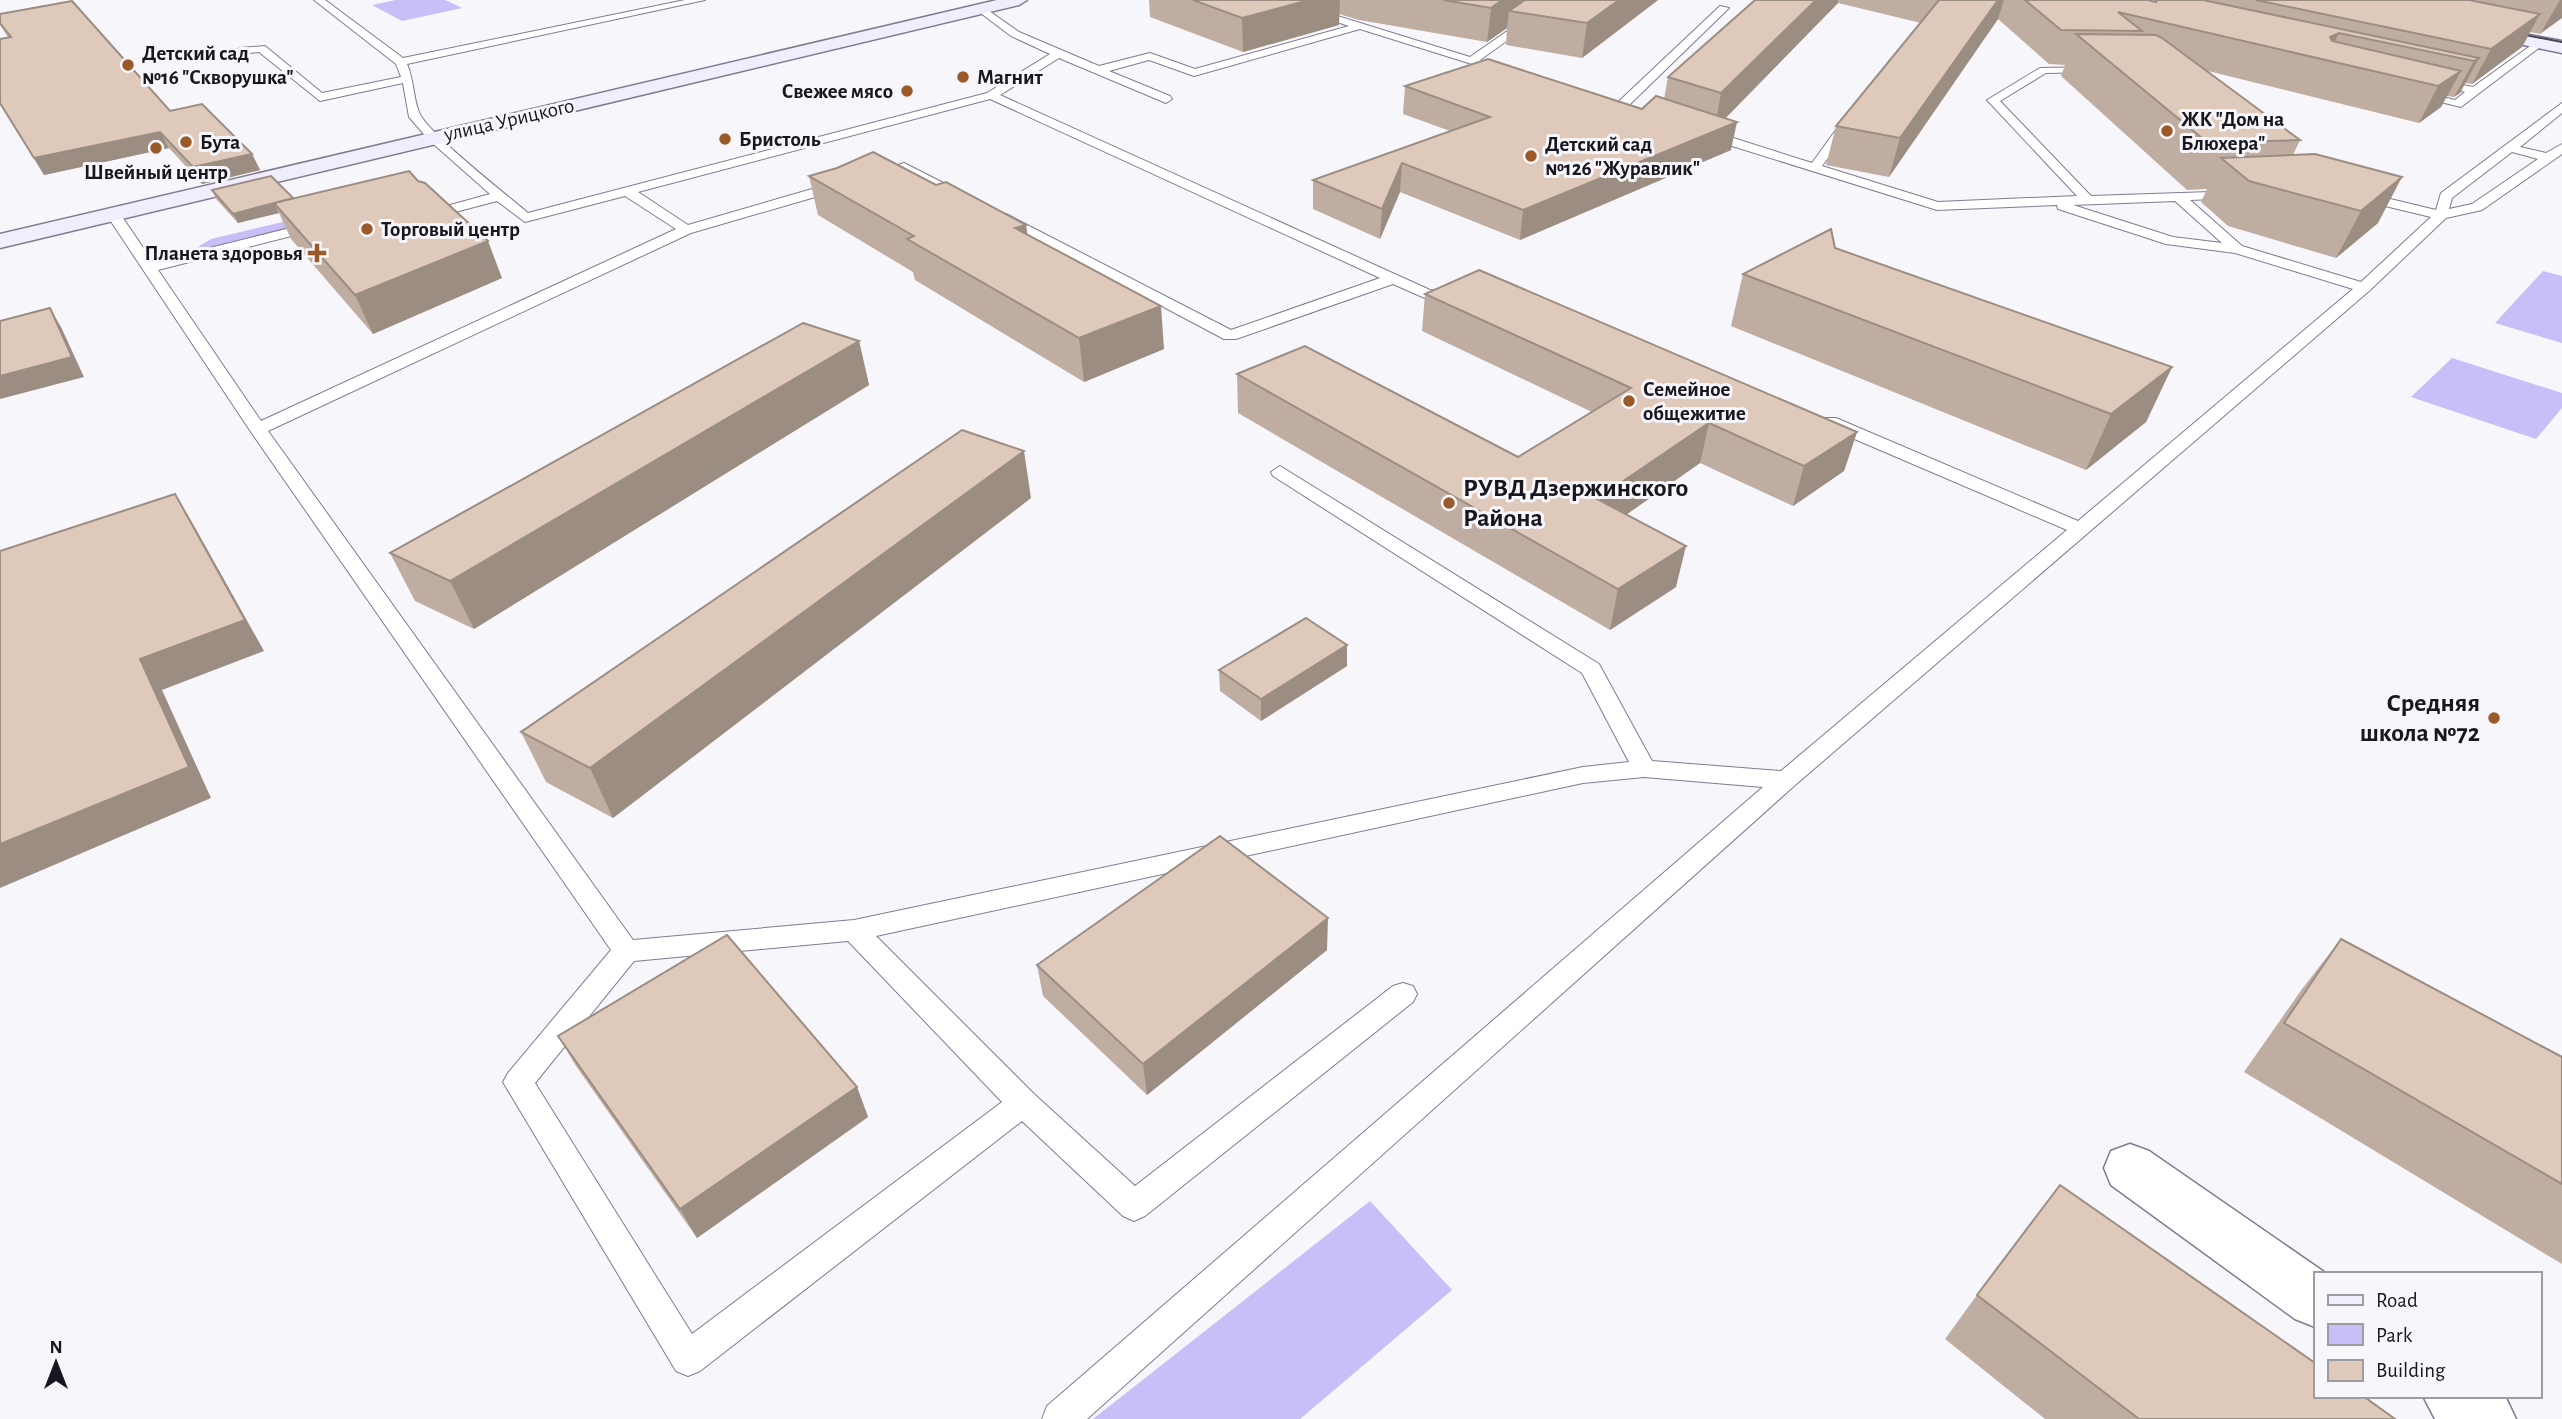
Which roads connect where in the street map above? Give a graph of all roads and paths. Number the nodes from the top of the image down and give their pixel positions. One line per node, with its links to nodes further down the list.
1 (319, 0): 15 (lane)
2 (700, 0): 15 (lane)
3 (1019, 0): 6 (street, улица Урицкого)
4 (1559, 0): 14 (lane)
5 (1281, 1): 9 (lane)
6 (983, 5): 13 (lane); 29 (street, улица Урицкого)
7 (1724, 8): 25 (lane)
8 (2454, 25): 10 (street)
9 (1360, 26): 14 (lane); 16 (lane)
10 (2540, 42): 11 (street); 21 (lane)
11 (2562, 47)
12 (240, 51): 19 (lane)
13 (1058, 54): 16 (lane); 23 (lane)
14 (1472, 61): 18 (lane)
15 (401, 62): 19 (lane)
16 (1098, 70): 24 (lane)
17 (2113, 71): 38 (lane)
18 (1521, 77)
19 (408, 79): 29 (lane)
20 (2423, 80): 21 (lane)
21 (2475, 91): 22 (lane)
22 (2404, 92)
23 (991, 95): 33 (lane); 48 (lane)
24 (1166, 99)
25 (1620, 107)
26 (2562, 107): 30 (lane)
27 (1855, 112): 32 (lane)
28 (1685, 127): 32 (lane)
29 (434, 138): 36 (lane); 41 (street, улица Урицкого)
30 (2510, 148): 31 (lane); 42 (lane)
31 (2556, 153): 42 (lane)
32 (1815, 167): 40 (lane)
33 (627, 191): 36 (lane); 44 (lane)
34 (2256, 193): 37 (lane)
35 (2352, 195): 42 (lane)
36 (500, 196): 39 (lane)
37 (2178, 196): 38 (lane); 46 (lane)
38 (2088, 200): 40 (lane)
39 (413, 201)
40 (2047, 201): 46 (lane)
41 (113, 214): 45 (street, улица Урицкого); 47 (lane)
42 (2441, 215): 49 (lane)
43 (333, 221): 47 (lane)
44 (686, 230): 48 (lane); 52 (lane)
45 (0, 242)
46 (2237, 249): 49 (lane)
47 (148, 268): 52 (lane)
48 (1393, 279): 50 (lane)
49 (2364, 288): 54 (lane)
50 (1467, 298)
51 (1815, 416): 54 (lane)
52 (258, 429): 58 (lane)
53 (1280, 472): 55 (lane)
54 (2080, 529): 56 (lane)
55 (1644, 769): 56 (lane); 57 (lane)
56 (1786, 780): 64 (lane)
57 (853, 930): 58 (lane); 60 (lane)
58 (626, 951): 60 (lane)
59 (1403, 994): 60 (lane)
60 (1023, 1103)
61 (2130, 1168): 62 (street)
62 (2314, 1298)
63 (2456, 1398): 65 (street)
64 (1060, 1419)
65 (2486, 1419)

